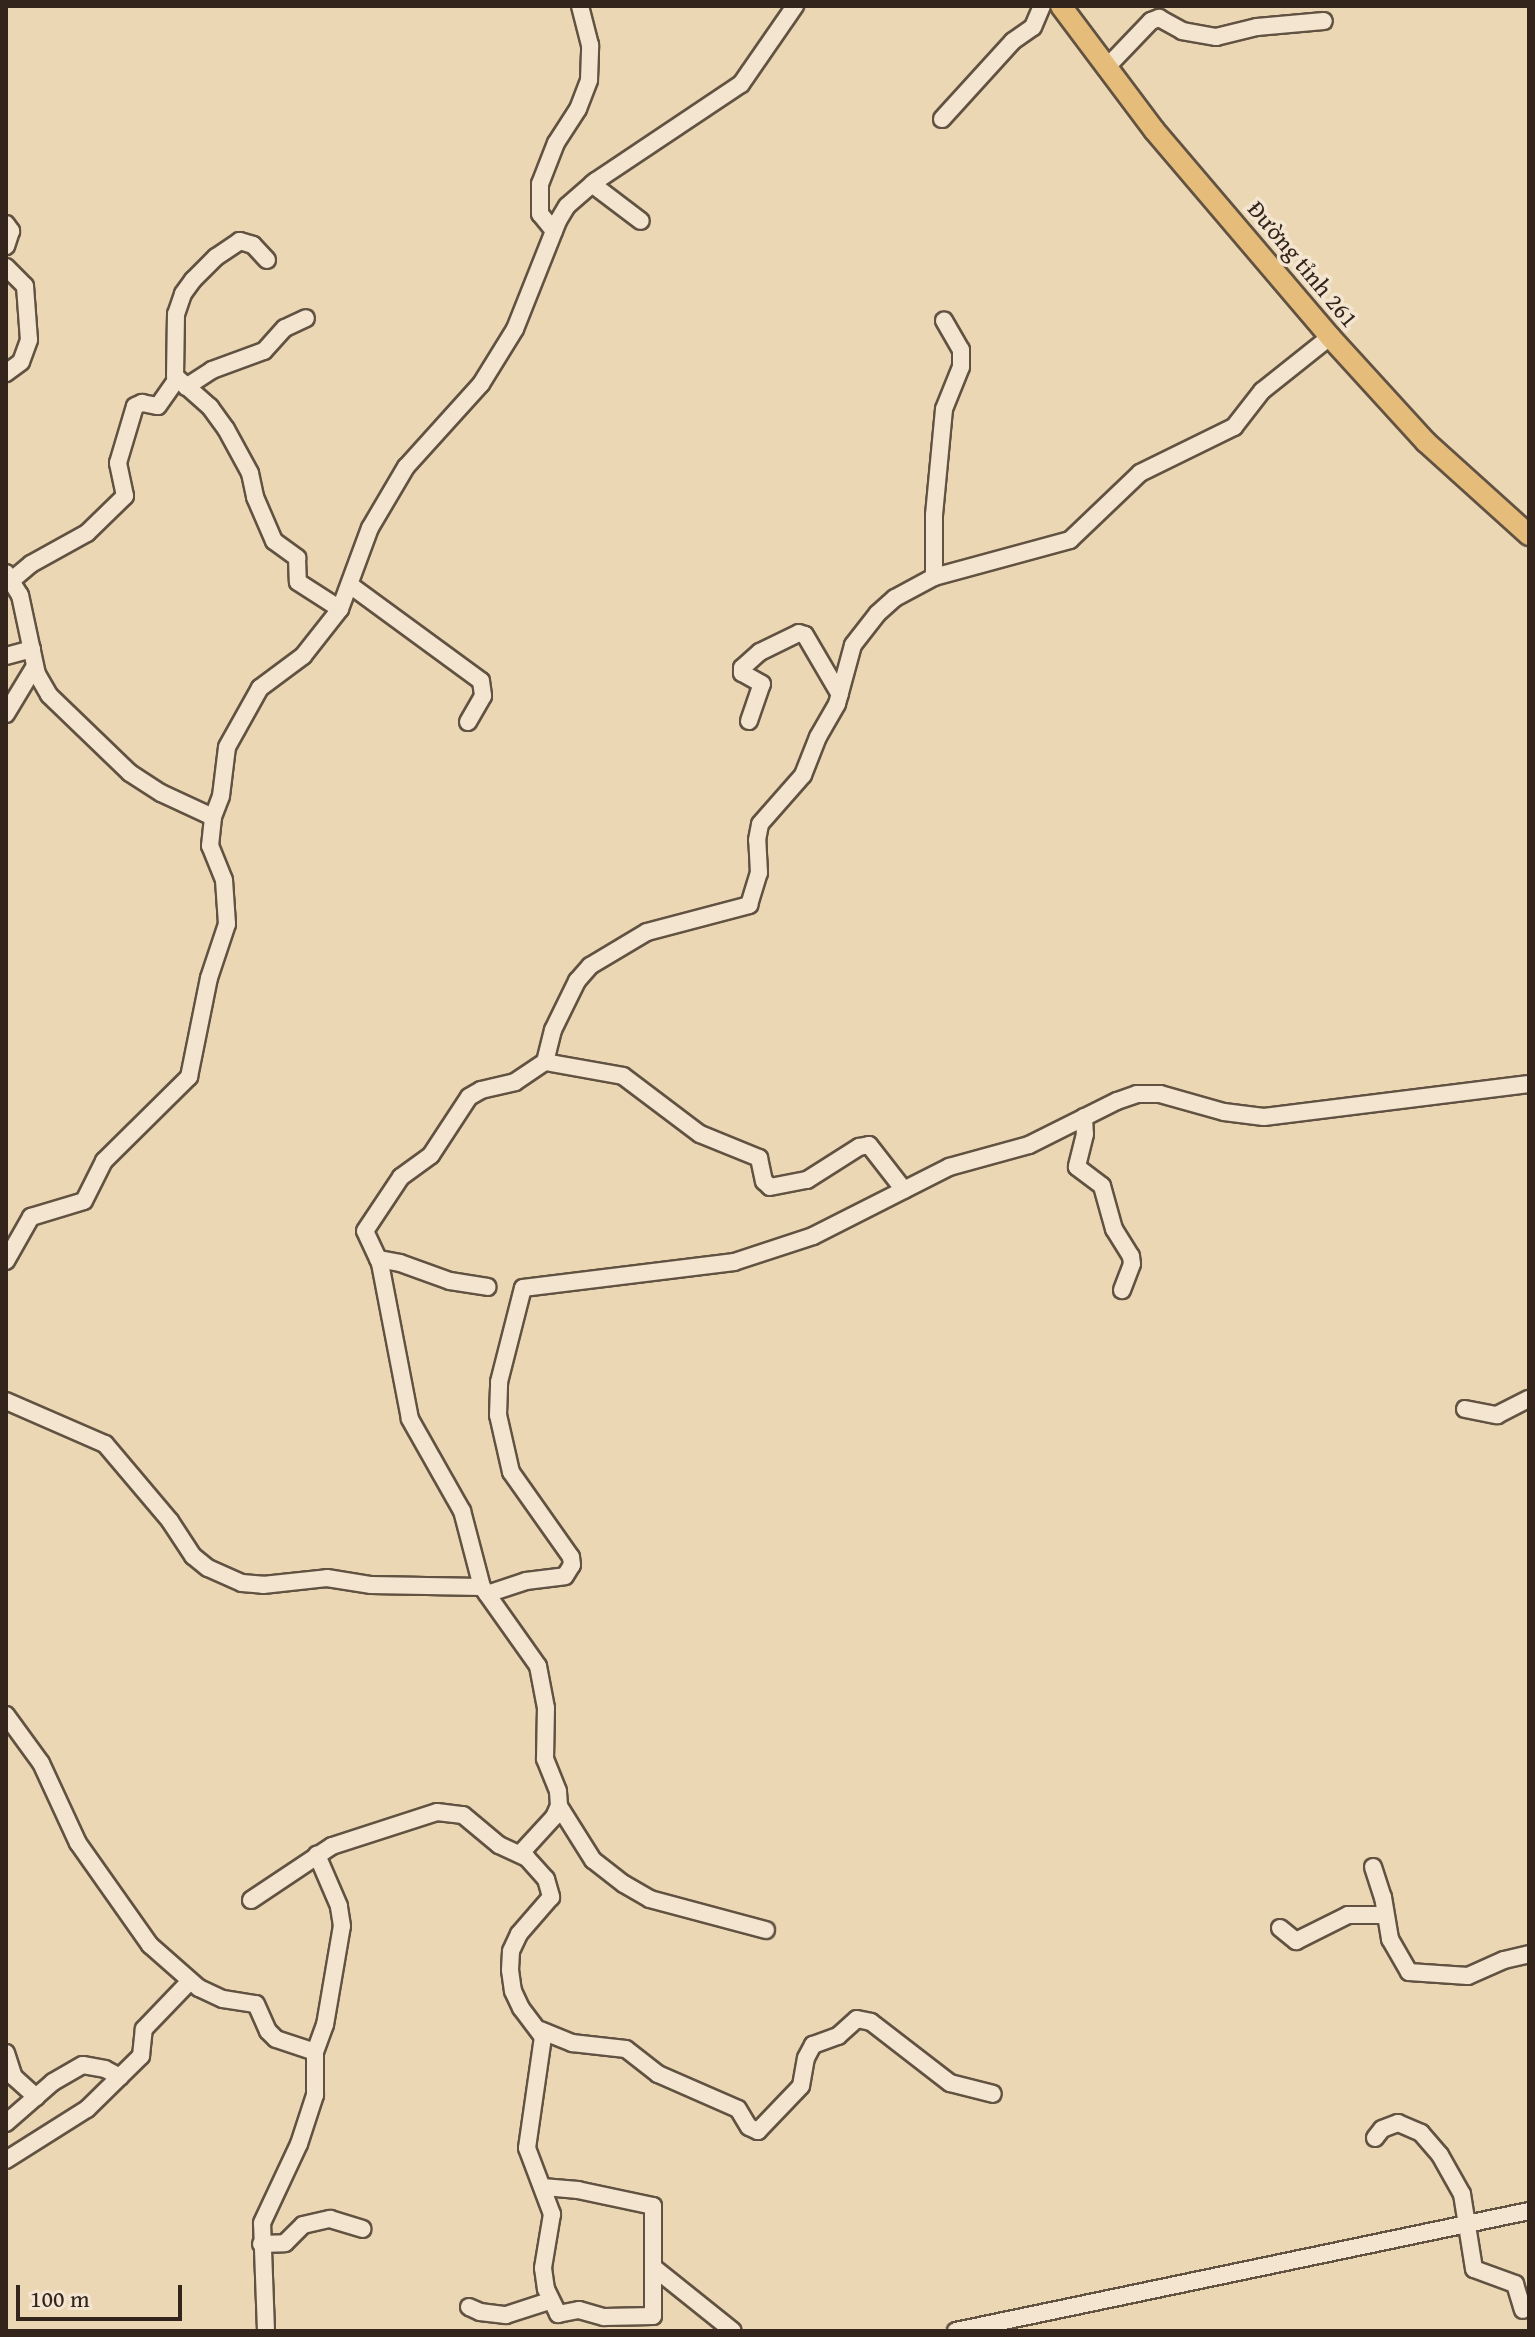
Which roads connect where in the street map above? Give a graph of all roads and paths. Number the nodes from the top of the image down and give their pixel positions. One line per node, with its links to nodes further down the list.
1 (580, 6): 11 (street)
2 (795, 6): 8 (street)
3 (1042, 6): 7 (street)
4 (1061, 6): 6 (main road, Đường tỉnh 261)
5 (1324, 21): 6 (street)
6 (1106, 68): 17 (main road, Đường tỉnh 261)
7 (942, 119)
8 (592, 184): 9 (street); 11 (street)
9 (641, 221)
10 (6, 224): 12 (street)
11 (554, 231): 23 (street)
12 (6, 246)
13 (267, 260): 19 (street)
14 (6, 267): 18 (street)
15 (306, 318): 19 (street)
16 (944, 320): 22 (street)
17 (1330, 337): 20 (main road, Đường tỉnh 261); 22 (street)
18 (6, 373)
19 (181, 383): 21 (street); 24 (street)
20 (1529, 535)
21 (9, 577): 26 (street)
22 (934, 577): 27 (street)
23 (350, 585): 24 (street); 30 (street)
24 (340, 609): 31 (street)
25 (6, 656): 26 (street)
26 (33, 658): 28 (street); 31 (street)
27 (840, 695): 29 (street); 32 (street)
28 (6, 714)
29 (749, 721)
30 (468, 722)
31 (213, 817): 37 (street)
32 (545, 1062): 35 (street); 36 (street)
33 (1529, 1084): 34 (street)
34 (1084, 1117): 35 (street); 39 (street)
35 (904, 1190): 43 (street)
36 (378, 1259): 38 (street); 43 (street)
37 (6, 1261)
38 (488, 1287)
39 (1122, 1290)
40 (1529, 1399): 42 (street)
41 (6, 1401): 43 (street)
42 (1465, 1409)
43 (484, 1591): 45 (street)
44 (6, 1715): 54 (street)
45 (559, 1806): 46 (street); 52 (street)
46 (520, 1854): 47 (street); 55 (street)
47 (317, 1855): 49 (street); 56 (street)
48 (1373, 1867): 50 (street)
49 (251, 1900)
50 (1385, 1915): 51 (street); 53 (street)
51 (1280, 1928)
52 (766, 1930)
53 (1529, 1954)
54 (190, 1981): 56 (street); 58 (street)
55 (540, 2030): 59 (street); 64 (street)
56 (315, 2052): 68 (street)
57 (6, 2053): 60 (street)
58 (120, 2077): 60 (street); 63 (street)
59 (993, 2094)
60 (36, 2097): 61 (street)
61 (6, 2123)
62 (1375, 2138): 66 (street)
63 (6, 2160)
64 (542, 2187): 69 (street); 70 (street)
65 (1529, 2211): 66 (street)
66 (1469, 2224): 72 (street); 75 (street)
67 (362, 2229): 68 (street)
68 (261, 2244): 73 (street)
69 (653, 2267): 70 (street); 74 (street)
70 (549, 2301): 71 (street)
71 (469, 2307)
72 (1523, 2310)
73 (266, 2331)
74 (733, 2331)
75 (956, 2331)

